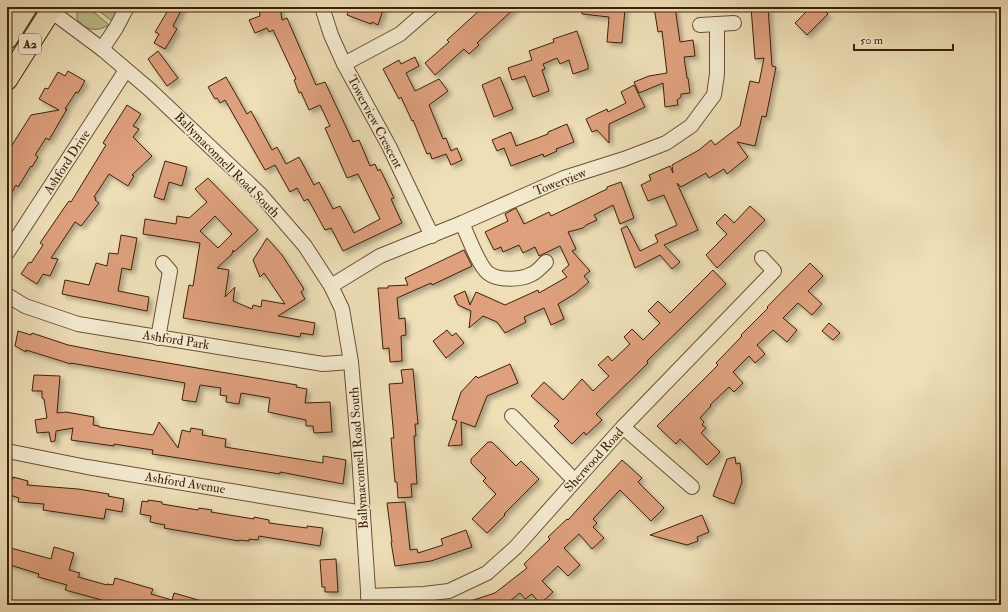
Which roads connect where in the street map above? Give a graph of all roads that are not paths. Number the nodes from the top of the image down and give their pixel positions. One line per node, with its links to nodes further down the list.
1 (27, 7): 9 (highway, A2)
2 (127, 7): 10 (street)
3 (322, 7): 11 (street, Towerview Crescent)
4 (431, 7): 11 (street)
5 (48, 9): 10 (street, Ballymaconnell Road South); 13 (highway, A2)
6 (734, 23): 7 (street)
7 (717, 24): 8 (street); 14 (street, Towerview)
8 (700, 26)
9 (7, 38)
10 (102, 49): 12 (street, Ballymaconnell Road South)
11 (344, 64): 15 (street, Towerview Crescent)
12 (126, 70): 16 (street, Ashford Drive); 20 (street, Ballymaconnell Road South)
13 (7, 80)
14 (462, 223): 15 (street, Towerview); 18 (street)
15 (432, 236): 20 (street, Towerview)
16 (7, 253)
17 (762, 258): 25 (street, Sherwood Road)
18 (546, 262)
19 (163, 263): 22 (street)
20 (331, 286): 23 (street, Ballymaconnell Road South)
21 (7, 295): 22 (street, Ashford Park)
22 (158, 338): 23 (street, Ashford Park)
23 (351, 362): 29 (street, Ballymaconnell Road South)
24 (512, 416): 27 (street)
25 (623, 427): 27 (street, Sherwood Road); 28 (street)
26 (7, 451): 29 (street, Ashford Avenue)
27 (575, 481): 30 (street, Sherwood Road)
28 (692, 487)
29 (363, 513): 30 (street, Ballymaconnell Road South)
30 (369, 601)

